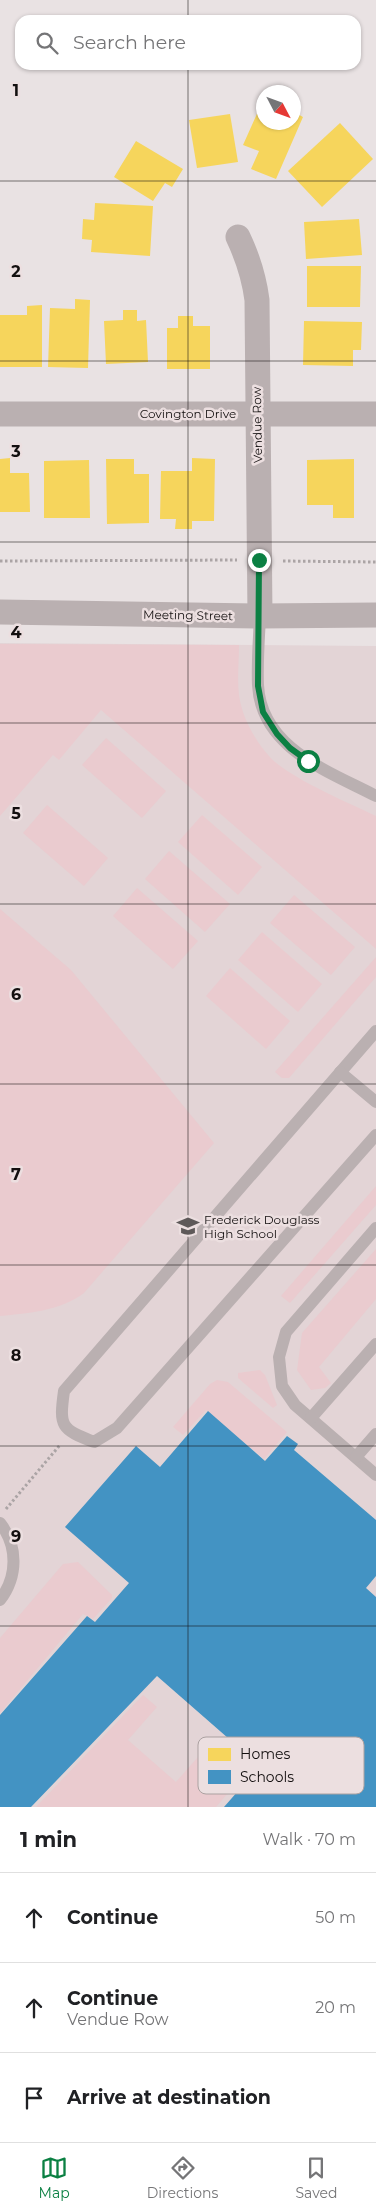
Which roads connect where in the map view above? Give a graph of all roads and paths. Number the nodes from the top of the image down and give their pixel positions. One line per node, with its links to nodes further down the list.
1 (238, 237): 2 (street, Vendue Row)
2 (257, 413): 3 (street, Covington Drive); 4 (street, Covington Drive); 11 (street, Vendue Row)
3 (0, 414)
4 (376, 414)
5 (245, 560): 7 (path)
6 (276, 560): 8 (path)
7 (0, 561)
8 (376, 562)
9 (0, 612): 11 (street, Meeting Street)
10 (376, 615): 11 (street, Meeting Street)
11 (260, 616): 12 (lane)
12 (376, 796)
13 (376, 1031): 14 (lane)
14 (340, 1072): 15 (lane); 20 (lane)
15 (376, 1102)
16 (376, 1135): 20 (lane)
17 (376, 1228): 19 (lane)
18 (376, 1344): 19 (lane)
19 (311, 1418): 22 (lane)
20 (70, 1433): 24 (path)
21 (376, 1434): 22 (lane)
22 (356, 1457): 23 (lane)
23 (376, 1475)
24 (0, 1515)
25 (0, 1524): 26 (lane)
26 (0, 1600)

